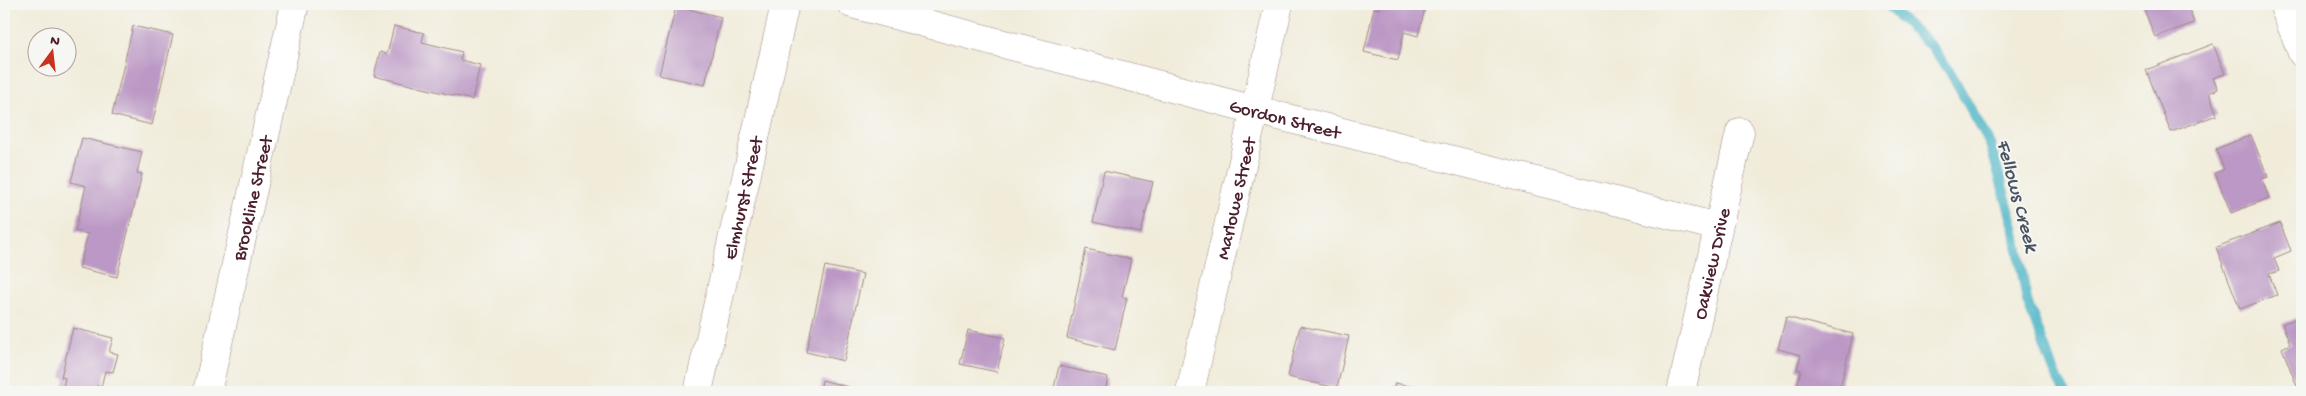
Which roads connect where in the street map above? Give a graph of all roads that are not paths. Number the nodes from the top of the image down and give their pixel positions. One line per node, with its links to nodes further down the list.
1 (295, 4): 10 (street, Brookline Street)
2 (785, 4): 11 (street, Elmhurst Street)
3 (852, 4): 7 (street, Gordon Street)
4 (1279, 4): 7 (street, Marlowe Street)
5 (2283, 4): 6 (street)
6 (2302, 53)
7 (1255, 110): 9 (street, Gordon Street); 12 (street, Marlowe Street)
8 (1740, 132): 9 (street, Oakview Drive)
9 (1718, 227): 13 (street, Oakview Drive)
10 (207, 392)
11 (698, 392)
12 (1190, 392)
13 (1681, 392)

